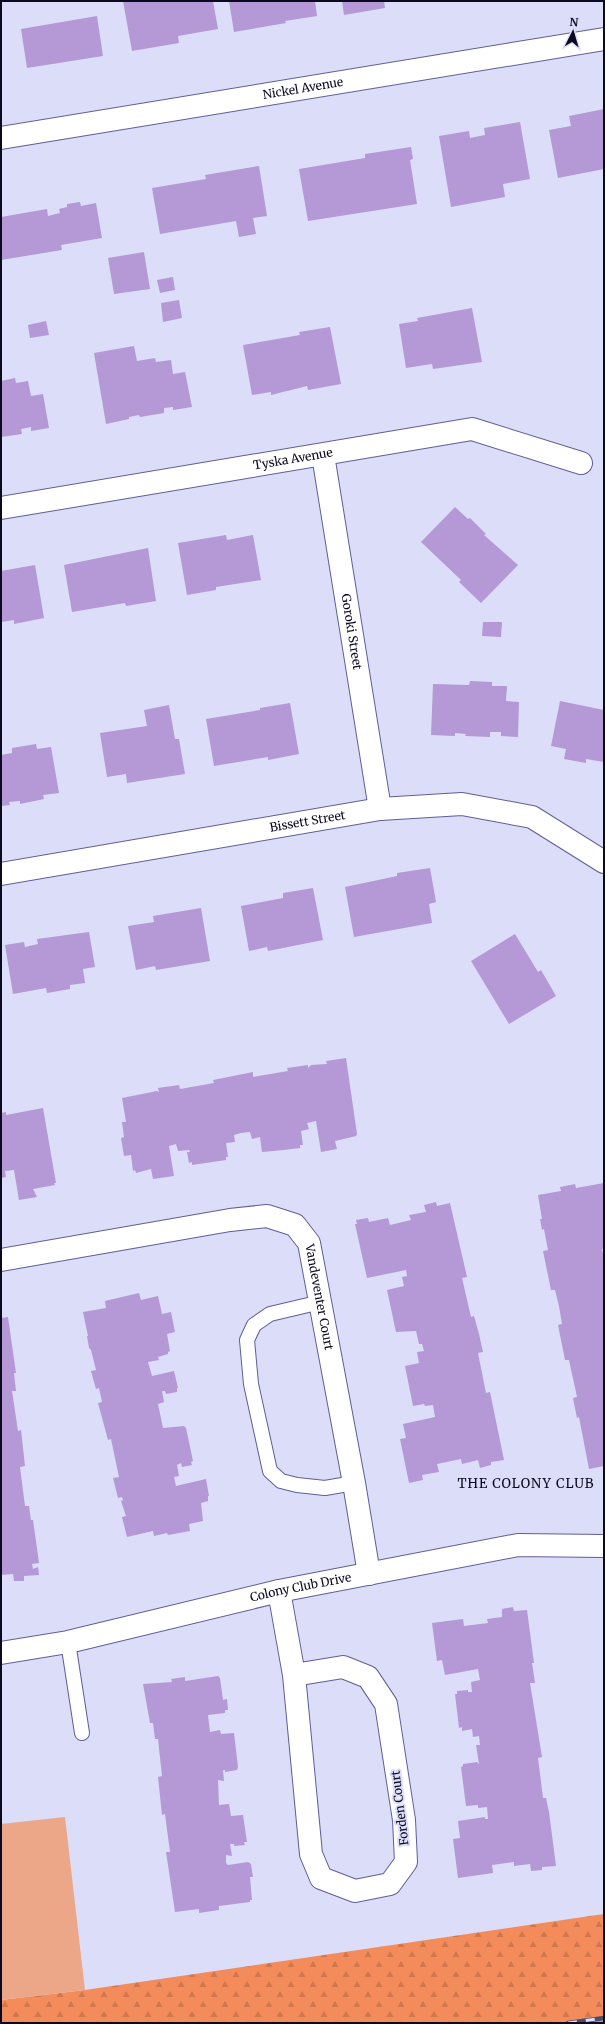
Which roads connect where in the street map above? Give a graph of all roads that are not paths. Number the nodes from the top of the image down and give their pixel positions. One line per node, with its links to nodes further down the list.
1 (604, 39): 2 (street, Nickel Avenue)
2 (1, 138)
3 (323, 455): 4 (street, Tyska Avenue); 5 (street, Tyska Avenue); 6 (street, Goroki Street)
4 (581, 463)
5 (1, 508)
6 (380, 809): 7 (street, Bissett Street); 8 (street, Bissett Street)
7 (604, 862)
8 (1, 874)
9 (1, 1260): 10 (street, Vandeventer Court)
10 (321, 1302): 11 (street, Vandeventer Court); 11 (lane)
11 (354, 1483): 13 (street, Vandeventer Court)
12 (604, 1546): 13 (street, Colony Club Drive)
13 (369, 1574): 14 (street, Colony Club Drive)
14 (279, 1591): 15 (street, Colony Club Drive); 17 (street, Forden Court)
15 (68, 1642): 16 (street, Colony Club Drive); 18 (lane)
16 (1, 1653)
17 (294, 1675): 17 (street, Forden Court)
18 (82, 1733)

